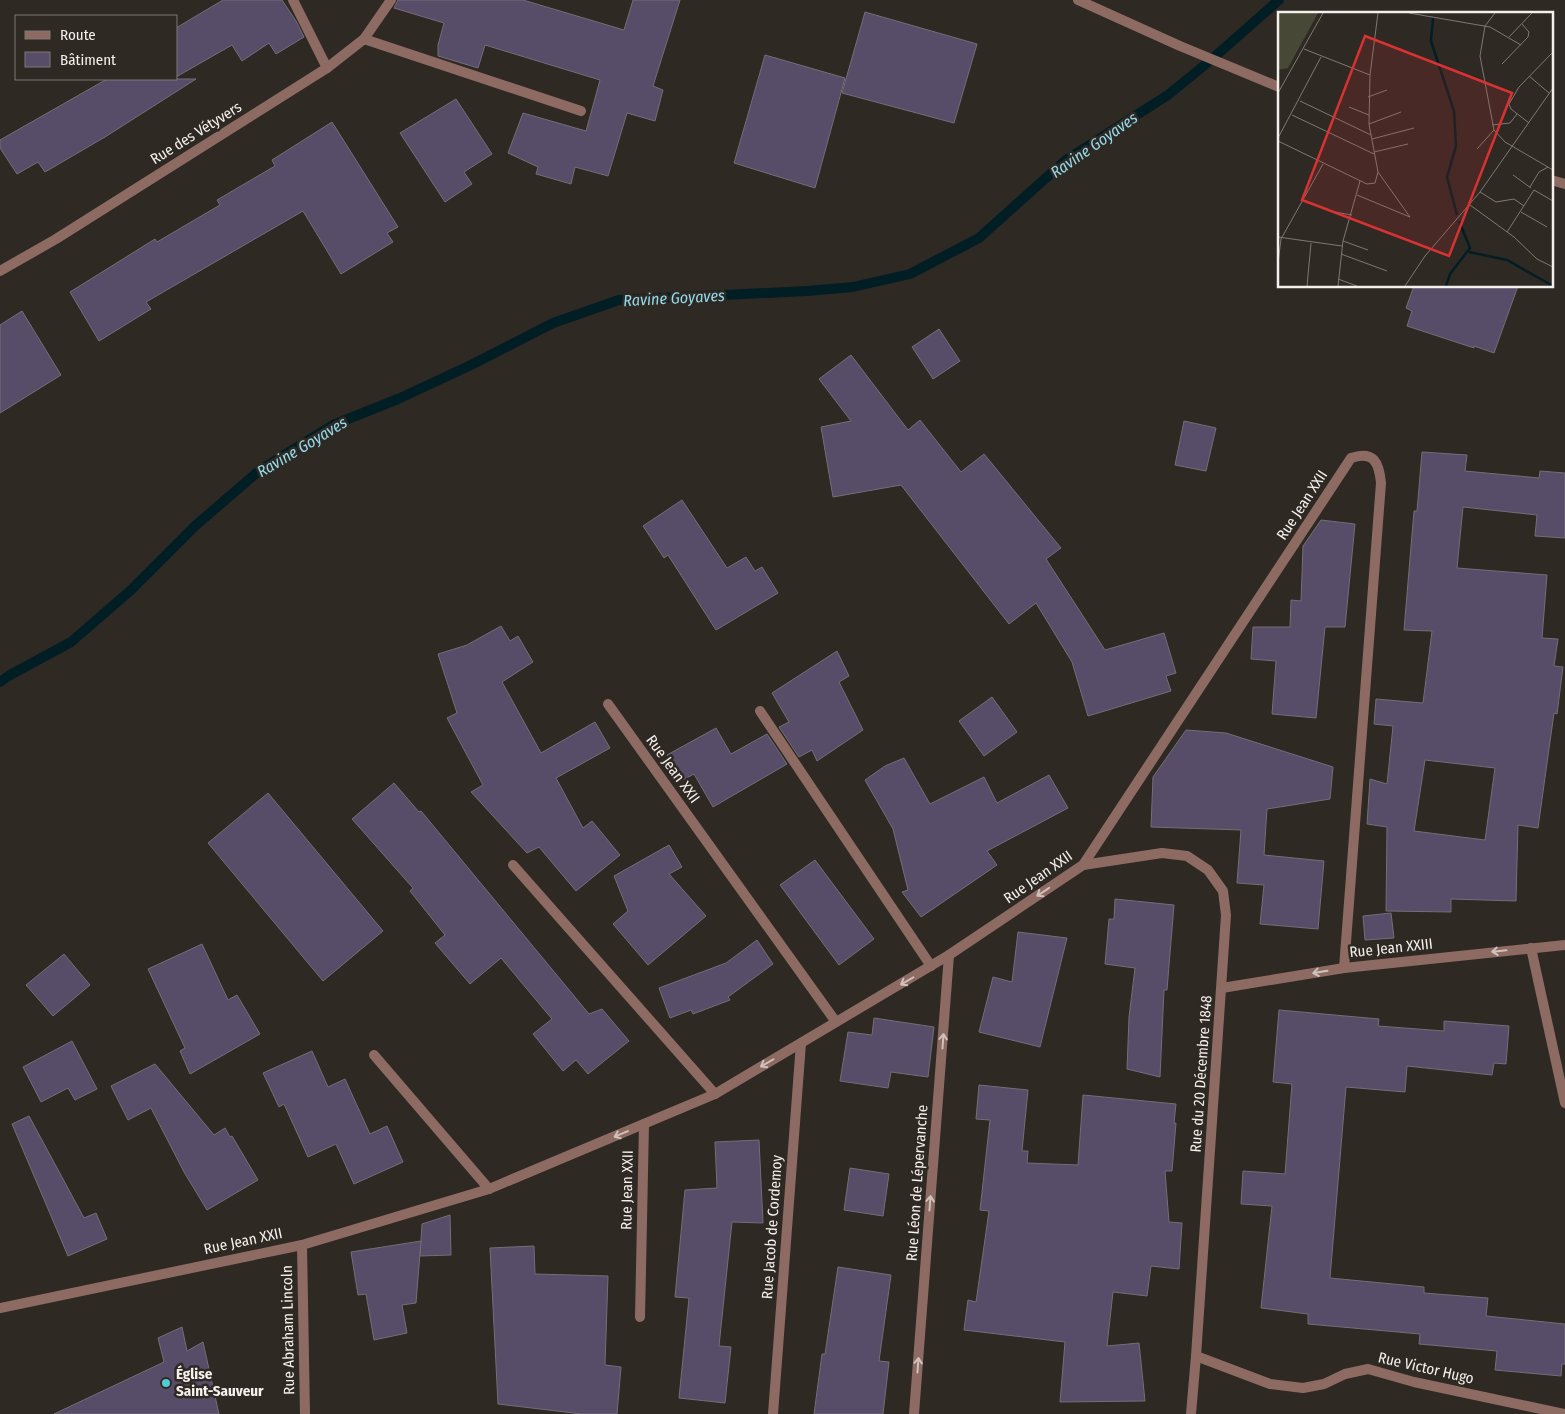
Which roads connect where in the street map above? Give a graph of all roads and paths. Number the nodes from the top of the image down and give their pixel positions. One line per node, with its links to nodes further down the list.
1 (293, 0): 5 (street)
2 (392, 0): 4 (street, Rue des Vétyvers)
3 (1078, 0): 6 (street)
4 (364, 39): 5 (street, Rue des Vétyvers); 7 (street)
5 (327, 68): 10 (street, Rue des Vétyvers)
6 (1278, 87)
7 (581, 111)
8 (1552, 180): 9 (street)
9 (1565, 184)
10 (0, 271)
11 (608, 704): 21 (street, Rue Jean XXII)
12 (760, 710): 18 (street)
13 (514, 865): 24 (street)
14 (1084, 865): 17 (street, Rue Jean XXII, one-way to 17); 19 (street, Rue Jean XXII); 20 (street, Rue du 20 Décembre 1848)
15 (1565, 945): 16 (street, Rue Jean XXIII)
16 (1531, 948): 19 (street, Rue Jean XXIII, one-way to 19); 25 (street)
17 (949, 955): 18 (street, Rue Jean XXII); 34 (street, Rue Léon de Lépervanche, one-way to 17)
18 (931, 966): 21 (street, Rue Jean XXII, one-way to 21)
19 (1344, 968): 20 (street, Rue Jean XXIII, one-way to 20)
20 (1222, 988): 31 (street, Rue du 20 Décembre 1848)
21 (836, 1022): 22 (street, Rue Jean XXII)
22 (801, 1043): 24 (street, Rue Jean XXII, one-way to 24); 33 (street, Rue Jacob de Cordemoy)
23 (374, 1055): 27 (street)
24 (714, 1094): 26 (street, Rue Jean XXII)
25 (1565, 1103)
26 (644, 1124): 27 (street, Rue Jean XXII, one-way to 27); 30 (street, Rue Jean XXII)
27 (489, 1189): 28 (street, Rue Jean XXII)
28 (302, 1244): 29 (street, Rue Jean XXII); 32 (street, Rue Abraham Lincoln)
29 (0, 1308)
30 (640, 1318)
31 (1196, 1356): 35 (street, Rue du 20 Décembre 1848); 36 (street, Rue Victor Hugo)
32 (305, 1414)
33 (772, 1414)
34 (914, 1414)
35 (1191, 1414)
36 (1564, 1414)

